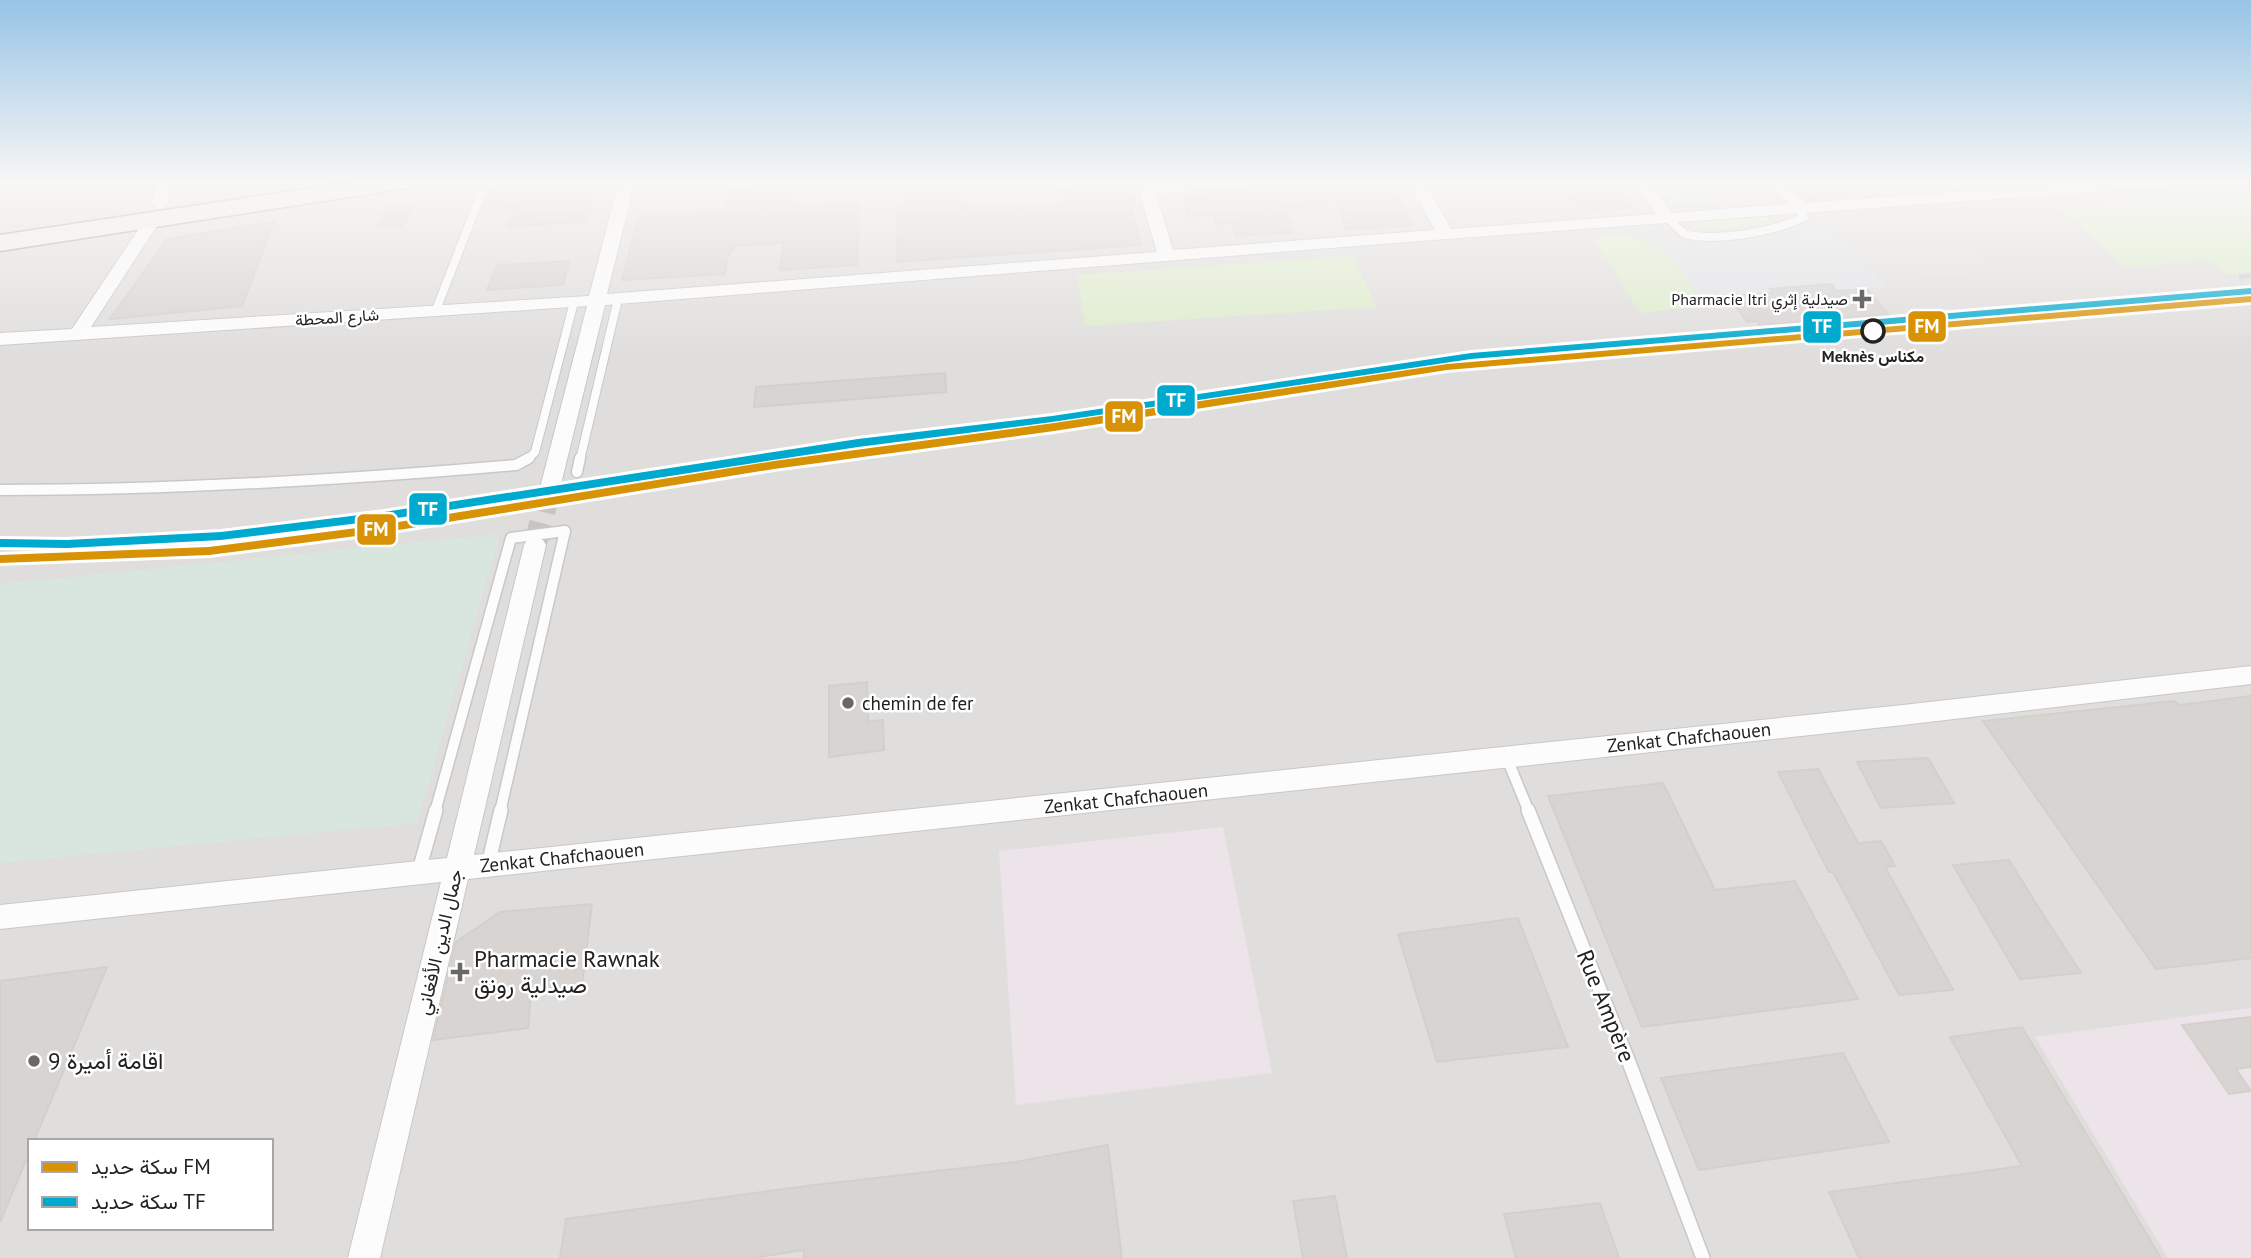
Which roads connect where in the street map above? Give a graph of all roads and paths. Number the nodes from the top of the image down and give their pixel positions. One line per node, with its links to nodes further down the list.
1 (136, 240): 11 (street)
2 (463, 240): 10 (lane)
3 (612, 240): 8 (street)
4 (1162, 240): 6 (street)
5 (1370, 240): 6 (street, شارع المحطة)
6 (1166, 255): 7 (street, شارع المحطة)
7 (618, 299): 8 (street, شارع المحطة); 13 (lane)
8 (596, 300): 9 (street, شارع المحطة); 14 (street)
9 (574, 302): 10 (street, شارع المحطة); 15 (lane)
10 (436, 310): 11 (street, شارع المحطة)
11 (78, 334): 12 (street, شارع المحطة)
12 (0, 339)
13 (577, 472)
14 (551, 484)
15 (0, 490)
16 (535, 545): 20 (street, جمال الدين الأفغاني)
17 (2251, 675): 18 (street, Zenkat Chafchaouen)
18 (1506, 756): 19 (street, Zenkat Chafchaouen); 24 (lane, Rue Ampère)
19 (488, 865): 20 (street, Zenkat Chafchaouen); 21 (lane)
20 (456, 869): 21 (street, Zenkat Chafchaouen); 23 (street, جمال الدين الأفغاني)
21 (418, 874): 22 (street, Zenkat Chafchaouen)
22 (0, 917)
23 (364, 1258)
24 (1703, 1258)

